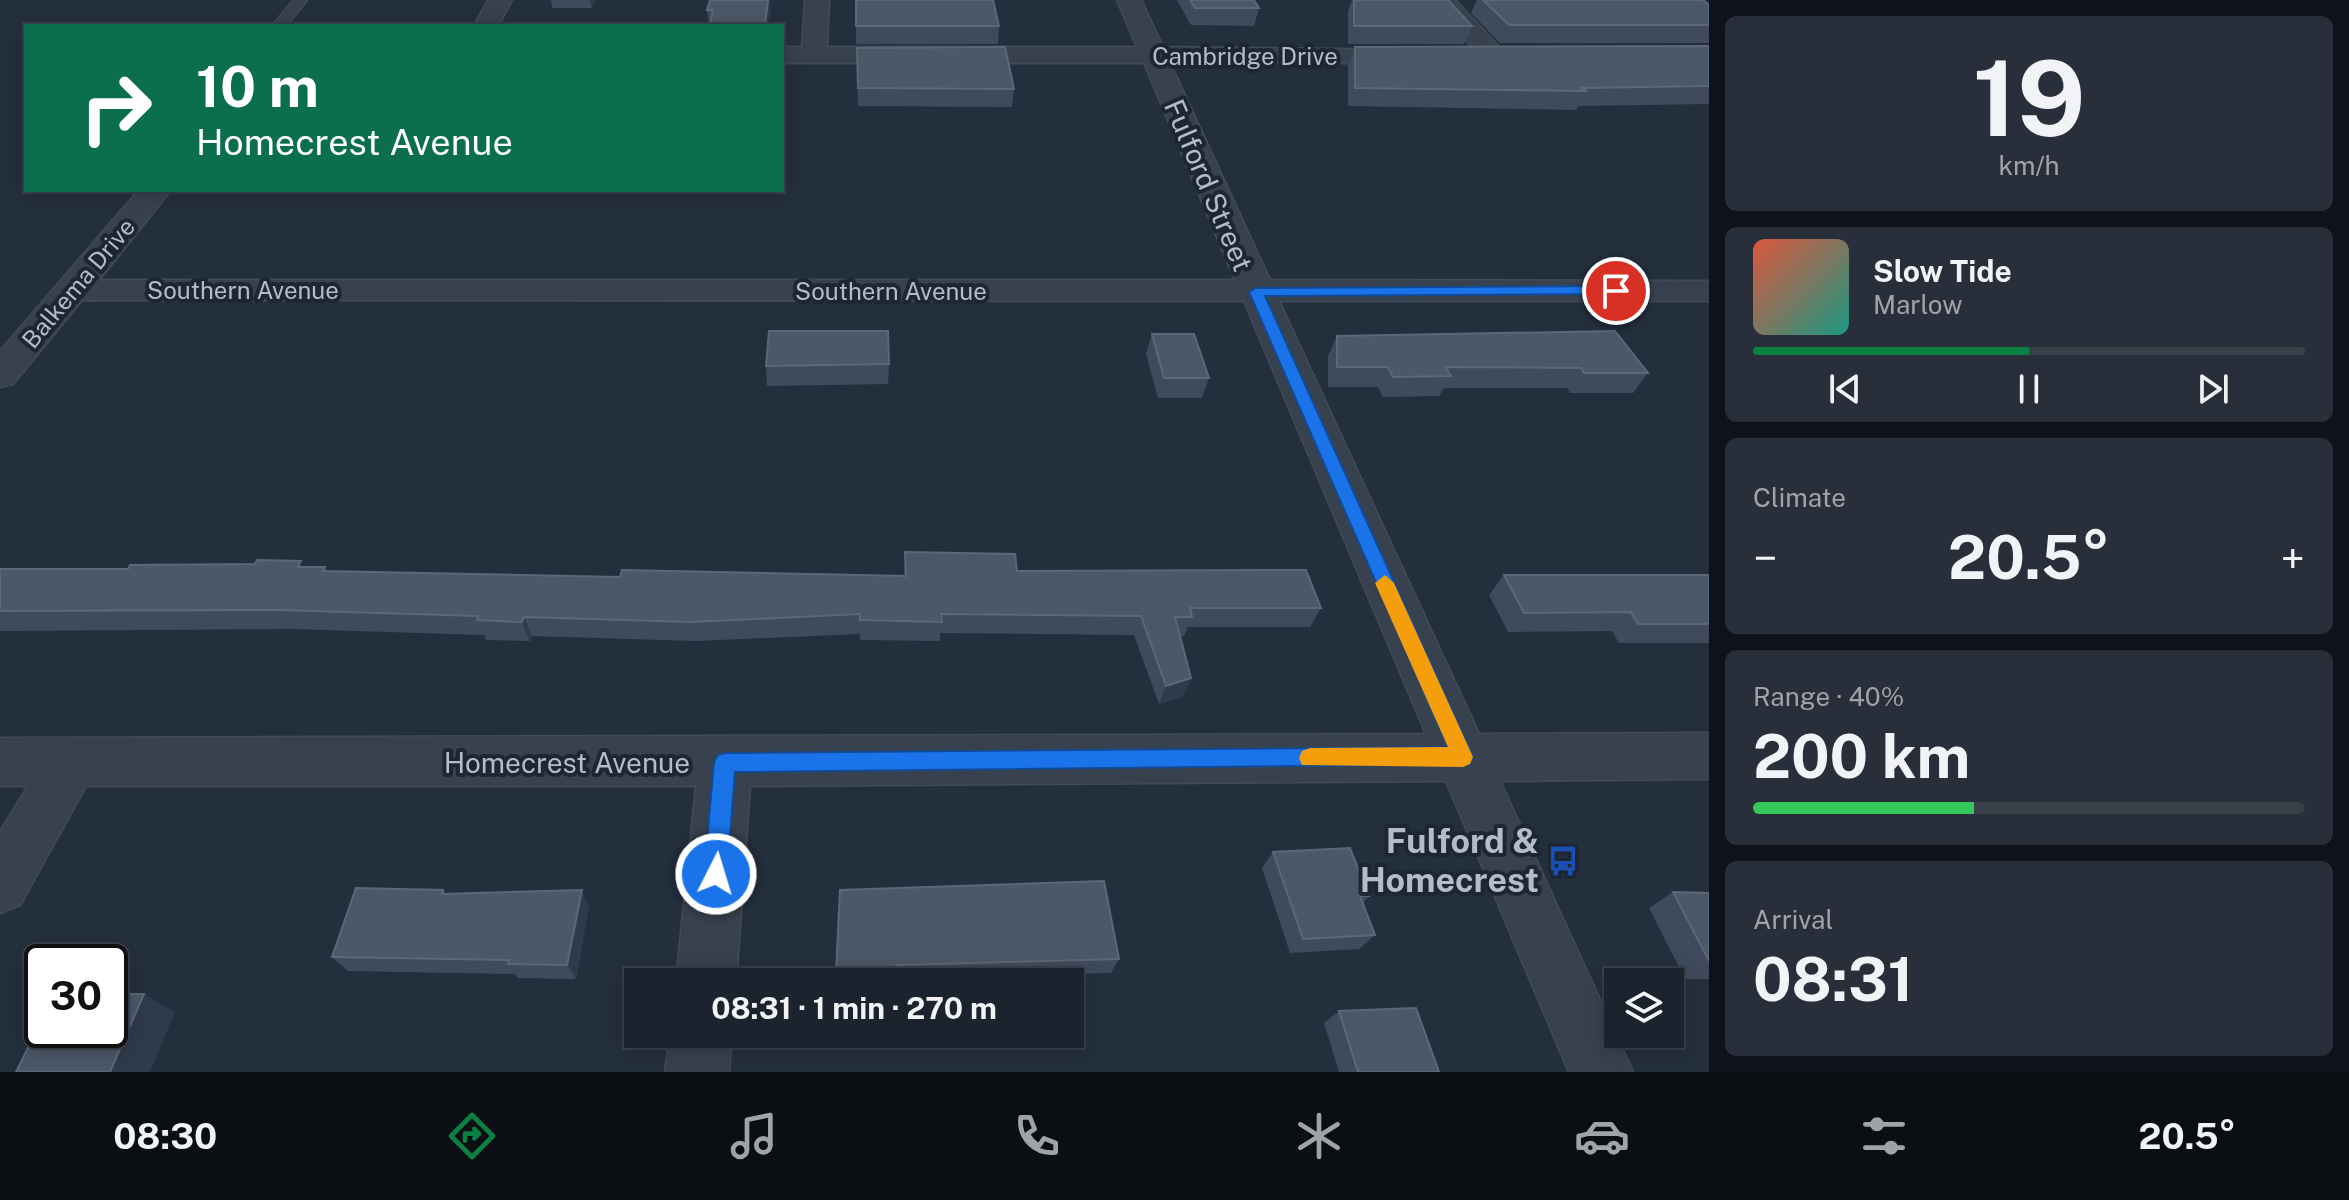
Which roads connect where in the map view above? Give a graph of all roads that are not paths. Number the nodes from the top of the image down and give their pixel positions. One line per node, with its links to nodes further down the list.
1 (301, 0): 6 (lane)
2 (500, 0): 7 (street)
3 (817, 0): 9 (street)
4 (1129, 0): 14 (street, Fulford Street)
5 (1442, 0): 12 (street)
6 (281, 24)
7 (487, 24)
8 (784, 55): 9 (street, Cambridge Drive)
9 (814, 55): 14 (street, Cambridge Drive)
10 (1431, 55): 14 (street, Cambridge Drive)
11 (1462, 55): 12 (street)
12 (1493, 55): 13 (street)
13 (1524, 55)
14 (1152, 56): 18 (street, Fulford Street)
15 (154, 192): 16 (street, Balkema Drive)
16 (73, 290): 18 (street, Southern Avenue); 19 (street, Balkema Drive)
17 (1709, 291): 18 (street, Southern Avenue)
18 (1256, 292): 21 (street, Fulford Street)
19 (0, 375)
20 (1709, 756): 21 (street, Homecrest Avenue)
21 (1463, 757): 24 (street, Homecrest Avenue); 29 (street, Fulford Street)
22 (0, 762): 23 (street, Homecrest Avenue)
23 (71, 762): 24 (street, Homecrest Avenue); 25 (street)
24 (725, 762): 26 (street)
25 (0, 885)
26 (707, 968)
27 (700, 1048): 28 (street)
28 (697, 1072)
29 (1601, 1072)

